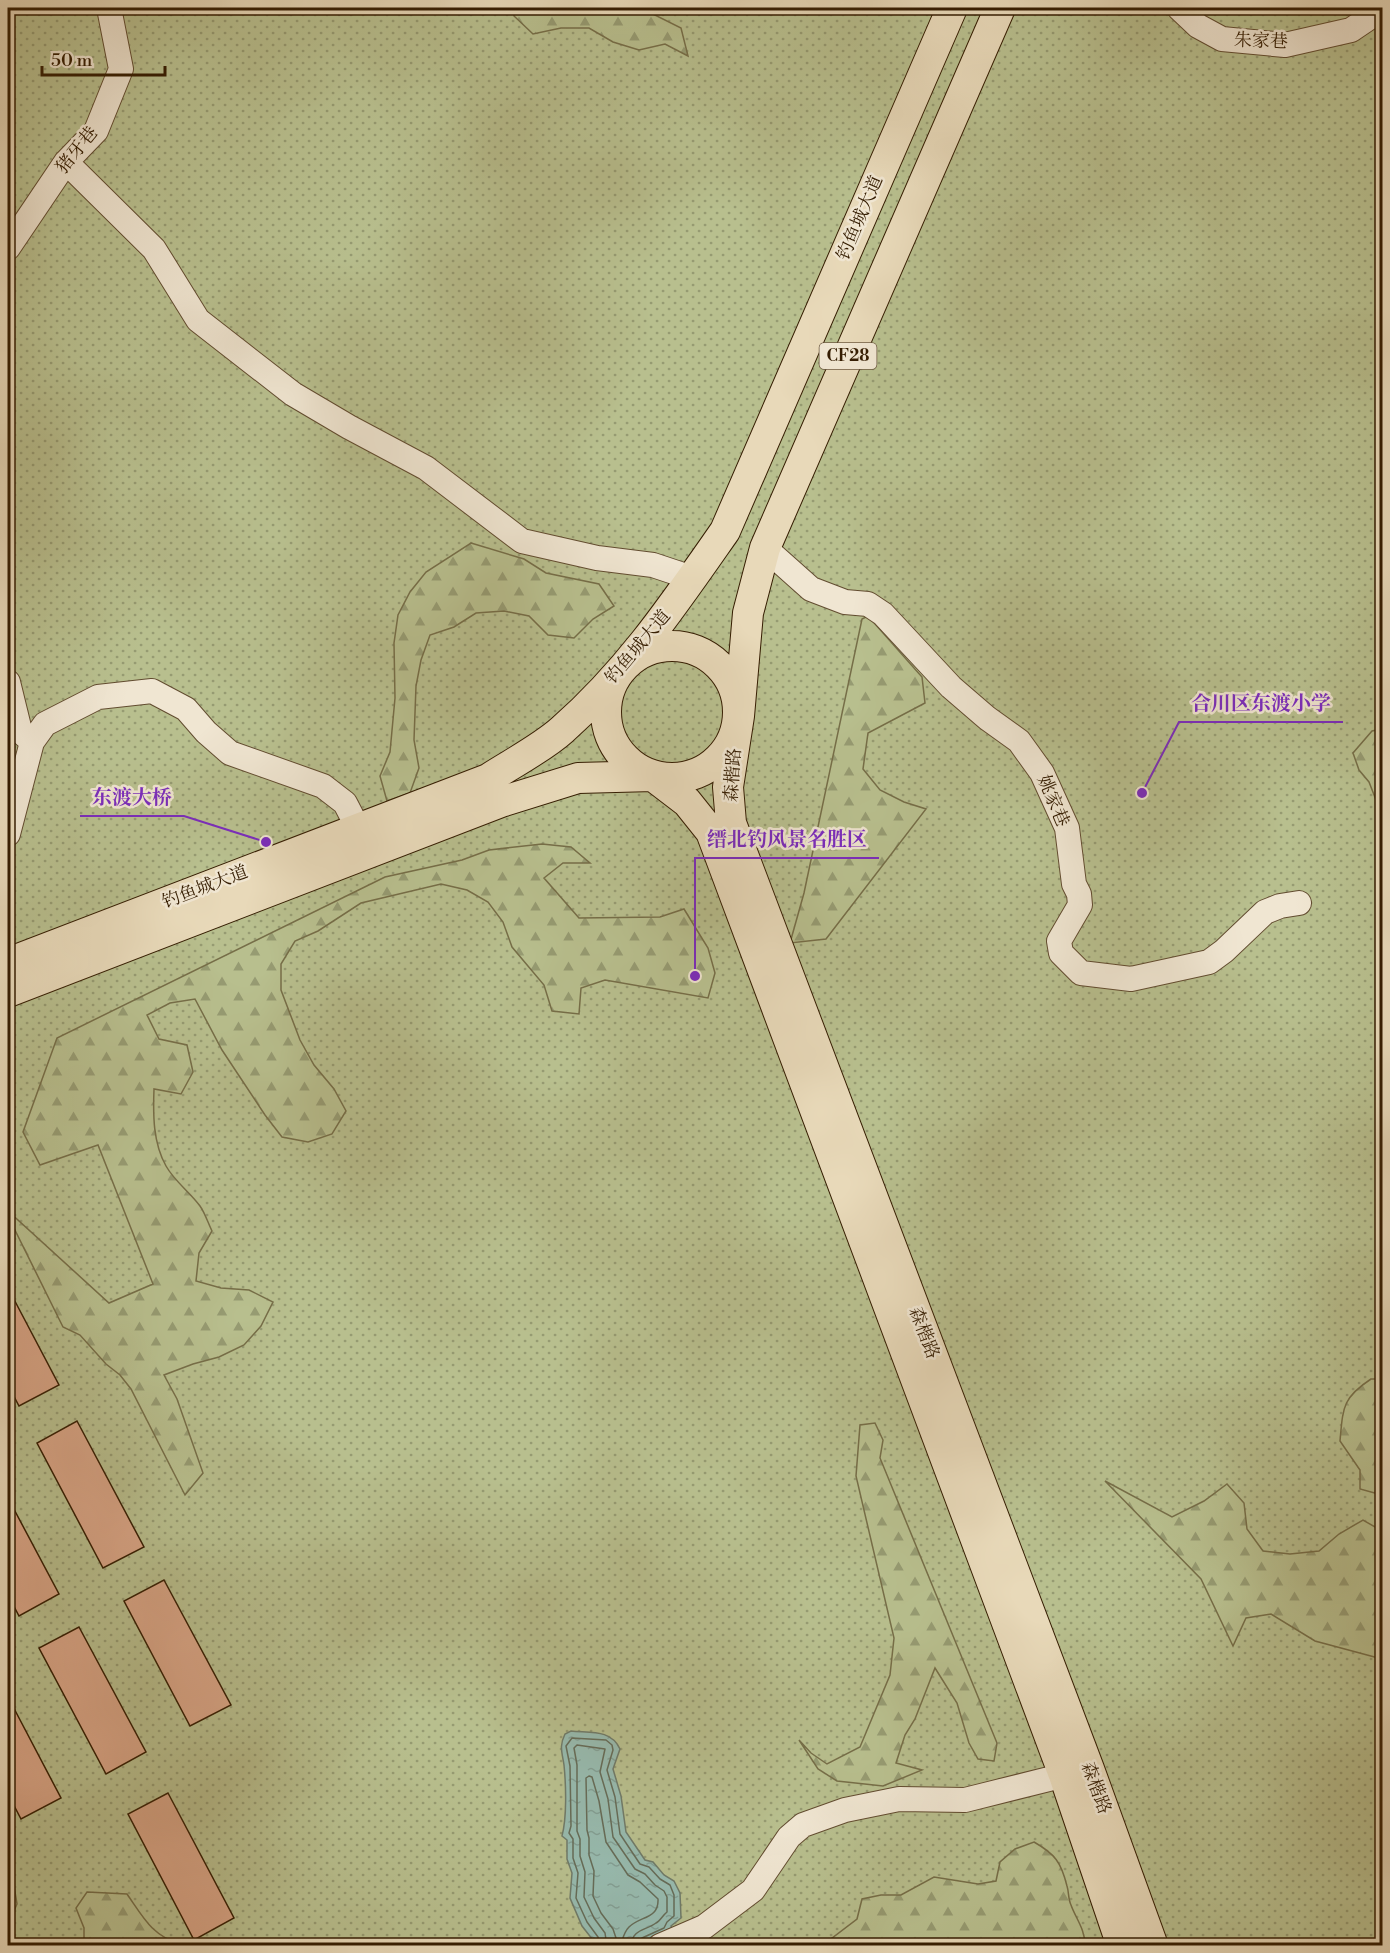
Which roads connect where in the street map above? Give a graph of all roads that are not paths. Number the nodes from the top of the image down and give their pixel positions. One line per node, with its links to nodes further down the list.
1 (109, 8): 6 (street, 猪牙巷)
2 (952, 8): 9 (main road, 钓鱼城大道 / CF28)
3 (1000, 8): 8 (main road, CF28)
4 (1179, 8): 5 (street, 朱家巷)
5 (1383, 9)
6 (66, 162): 7 (street, 猪牙巷); 9 (street)
7 (8, 248)
8 (765, 548): 12 (main road, CF28); 17 (street, 姚家巷)
9 (692, 578): 10 (main road, 钓鱼城大道 / CF28)
10 (630, 662): 12 (main road); 14 (main road); 15 (main road, 钓鱼城大道)
11 (8, 682): 13 (street)
12 (738, 716): 14 (main road); 19 (main road, 森楷路)
13 (32, 742): 15 (street); 16 (street)
14 (653, 776): 18 (main road, 钓鱼城大道); 19 (main road, 森楷路)
15 (358, 828): 18 (main road, 钓鱼城大道)
16 (8, 834)
17 (1299, 903)
18 (10, 981)
19 (1077, 1772): 20 (street); 21 (main road, 森楷路); 22 (main road, 森楷路)
20 (662, 1945)
21 (1122, 1946)
22 (1153, 1946)

